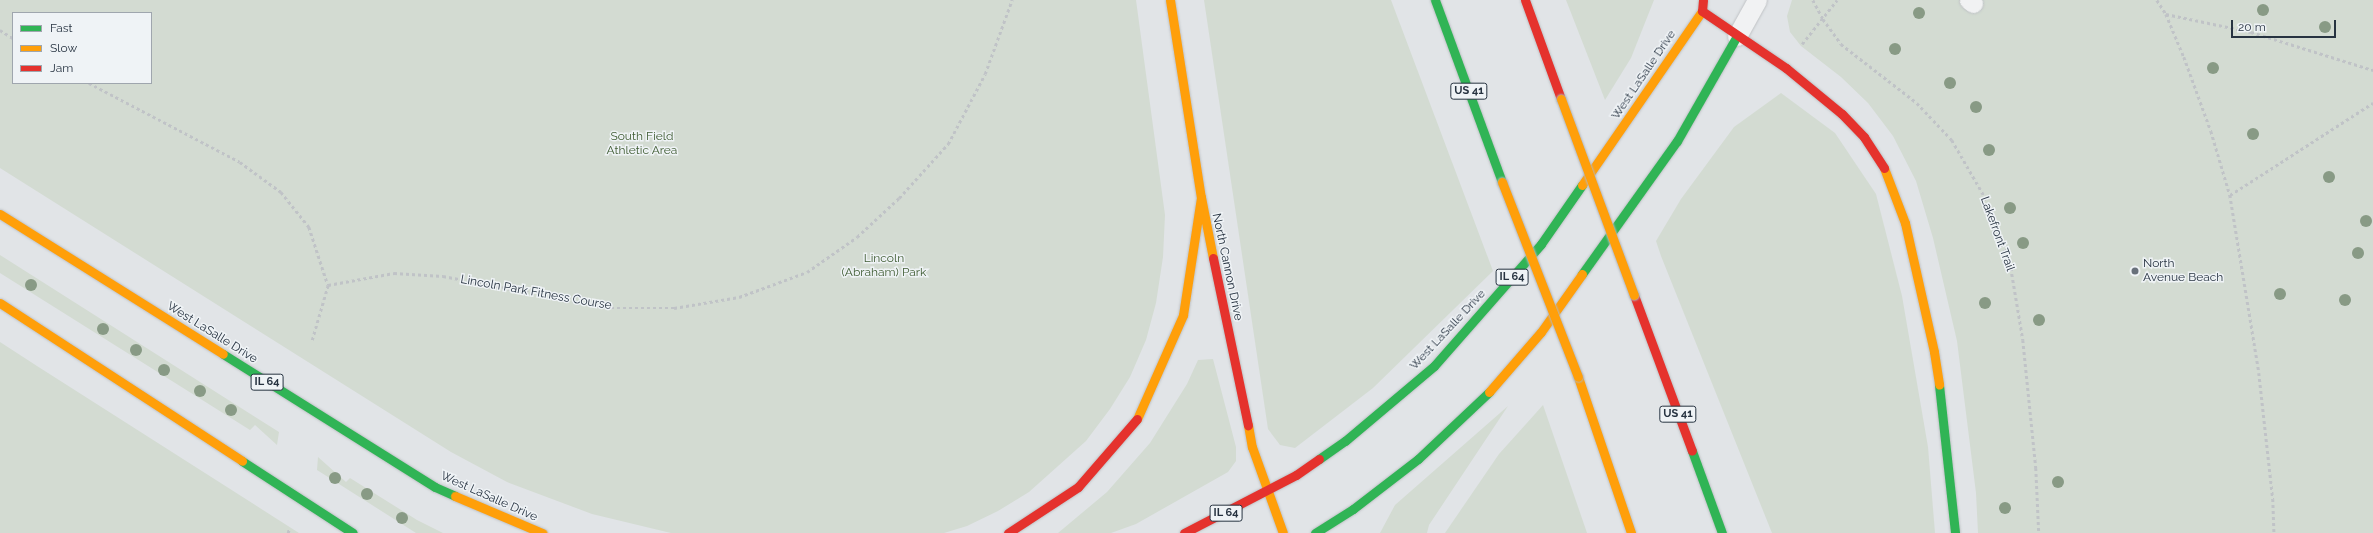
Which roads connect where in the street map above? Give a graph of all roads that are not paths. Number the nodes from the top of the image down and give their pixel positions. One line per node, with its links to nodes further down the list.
1 (1170, 0): 7 (main road, North Cannon Drive)
2 (1435, 0): 17 (main road, US 41, bridge)
3 (1526, 0): 18 (main road, US 41, bridge)
4 (1757, 0): 6 (lane)
5 (1705, 4): 6 (main road); 10 (main road, West LaSalle Drive / IL 64)
6 (1736, 36): 16 (main road); 19 (main road)
7 (1201, 197): 10 (main road, North Cannon Drive); 13 (main road)
8 (0, 214): 12 (main road, West LaSalle Drive / IL 64)
9 (0, 303): 11 (main road)
10 (1267, 491): 14 (main road, West LaSalle Drive / IL 64); 15 (main road, North Cannon Drive)
11 (353, 533)
12 (542, 533)
13 (1008, 533)
14 (1184, 533)
15 (1283, 533)
16 (1315, 533)
17 (1631, 533)
18 (1722, 533)
19 (1954, 533)

